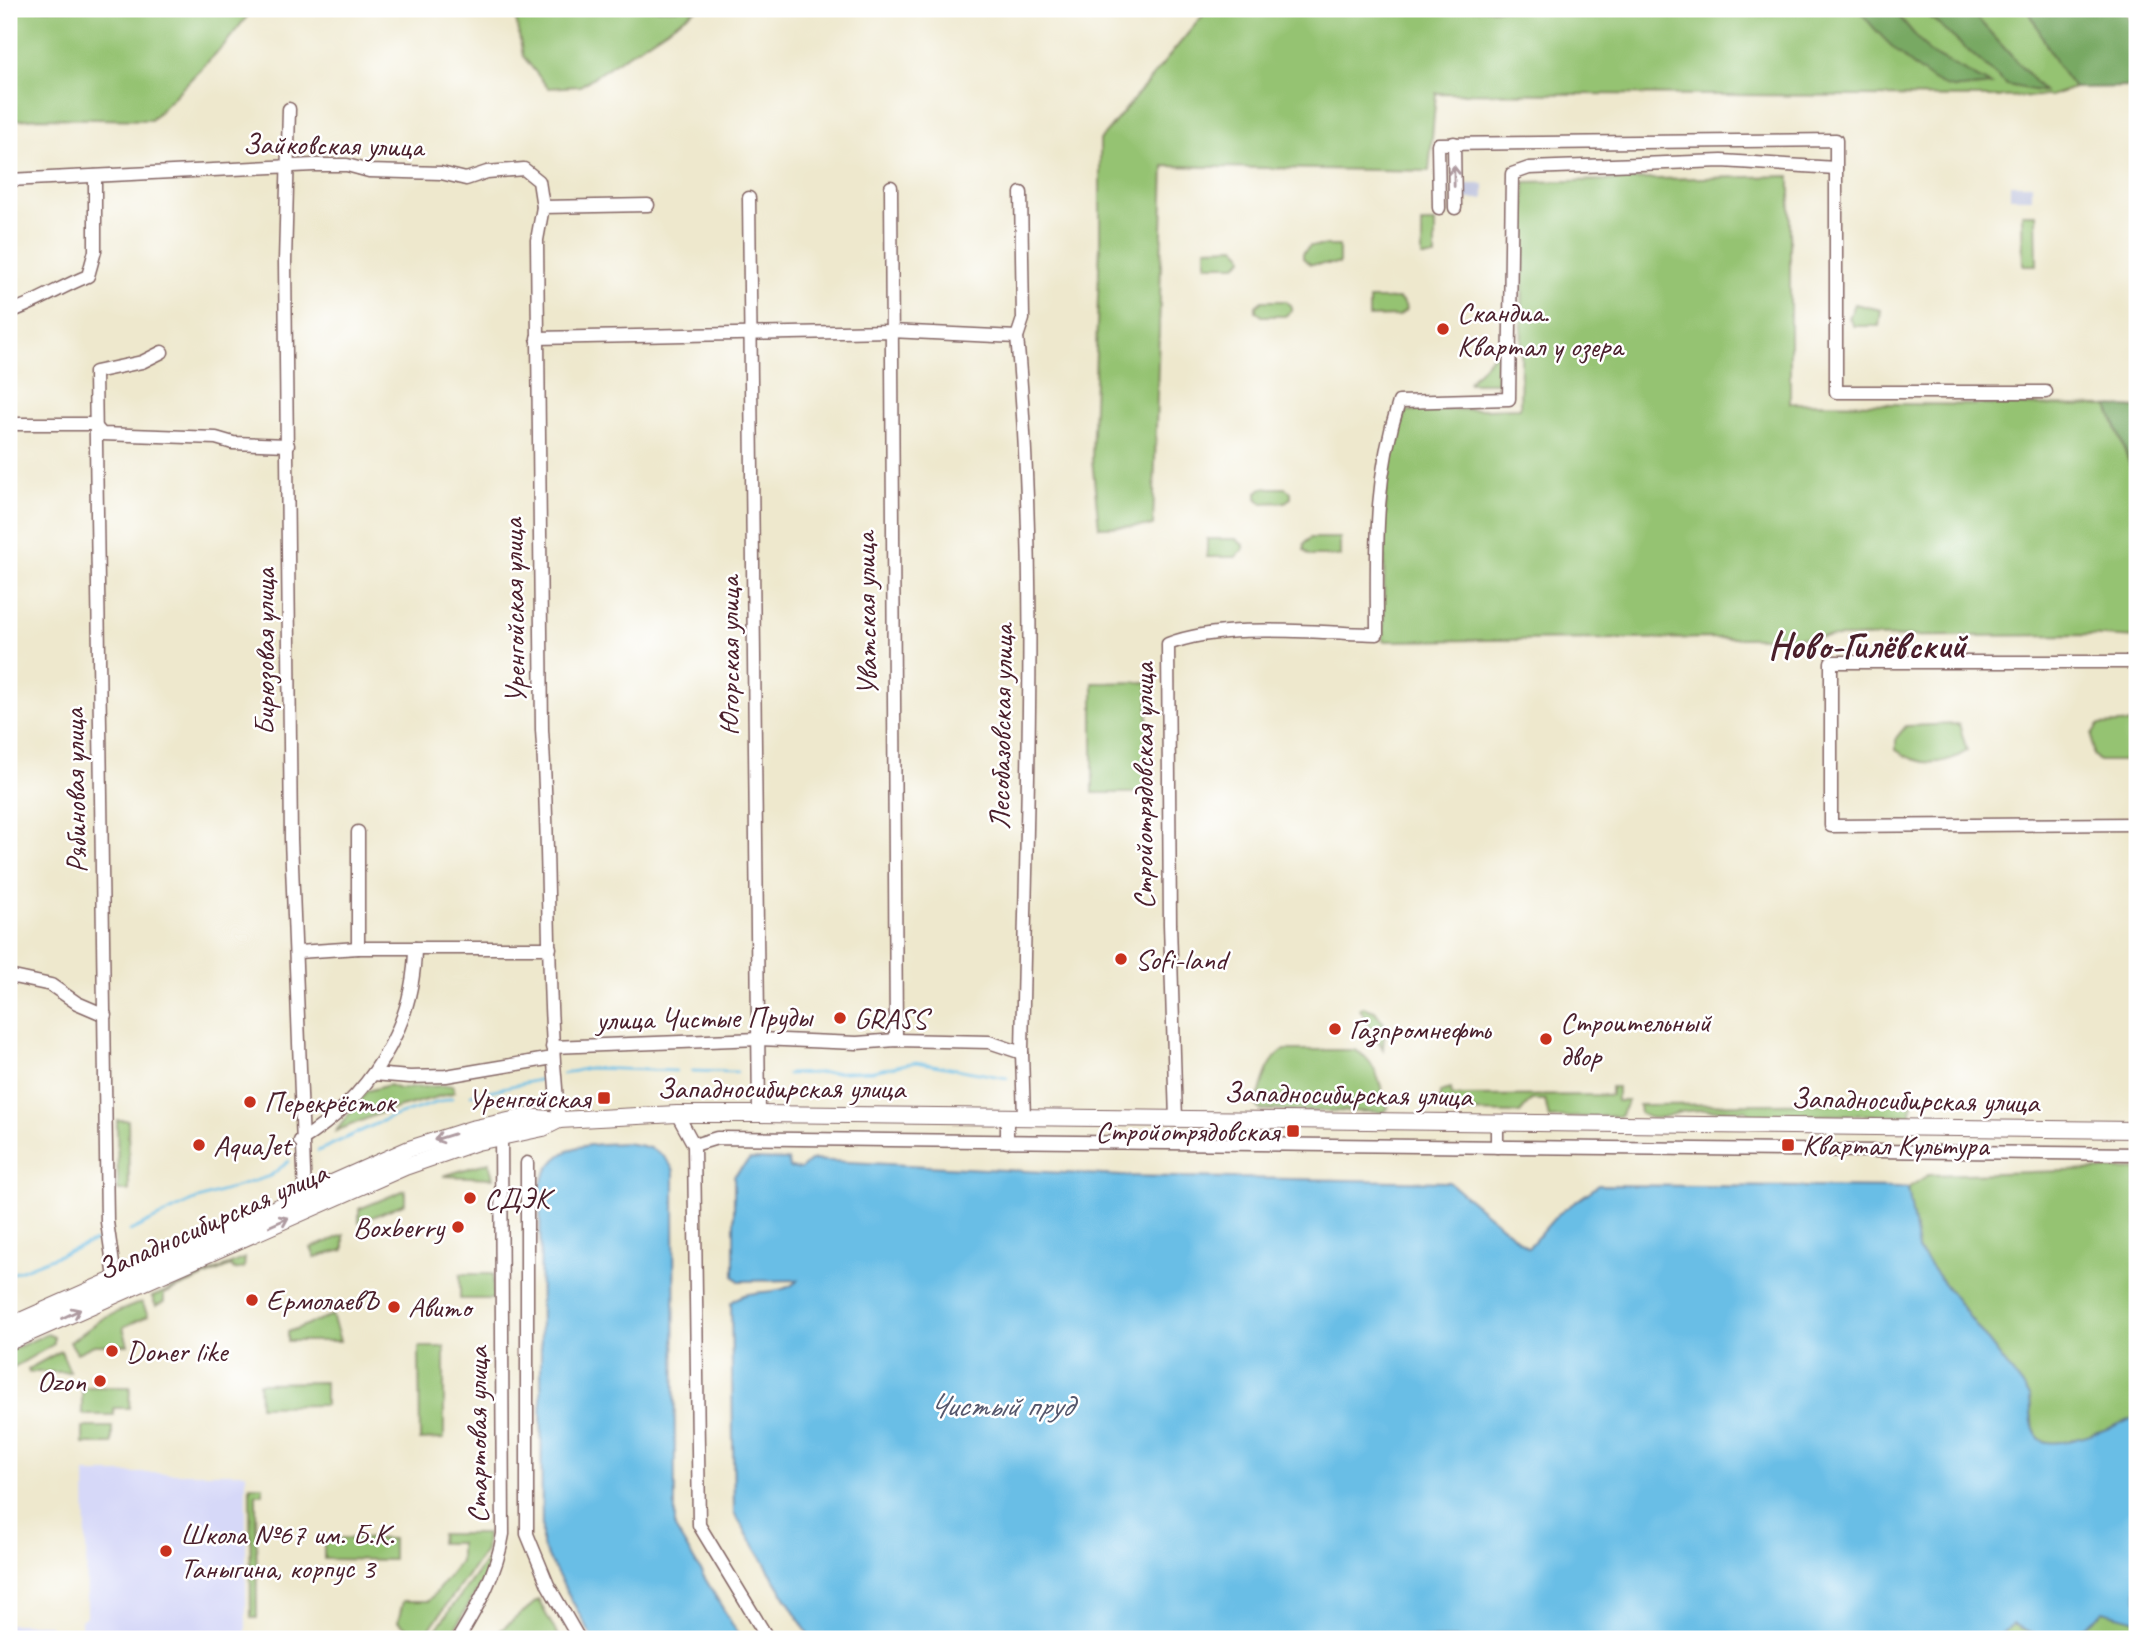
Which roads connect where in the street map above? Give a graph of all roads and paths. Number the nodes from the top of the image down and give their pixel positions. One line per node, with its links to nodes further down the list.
1 (289, 108): 3 (street, Бирюзовая улица)
2 (1454, 144): 4 (street); 12 (street); 13 (street, one-way to 2)
3 (288, 168): 5 (street, Зайковская улица); 11 (street, Зайковская улица); 23 (street, Бирюзовая улица)
4 (1836, 168): 20 (street); 45 (street, Стройотрядовская улица)
5 (94, 176): 6 (street, Зайковская улица); 14 (street)
6 (9, 180)
7 (891, 187): 15 (street, Уватская улица)
8 (1021, 193): 17 (street, Лесобазовская улица)
9 (749, 198): 16 (street, Югорская улица)
10 (648, 205): 11 (street)
11 (543, 207): 18 (street, Уренгойская улица)
12 (1439, 208)
13 (1455, 208)
14 (9, 312)
15 (890, 331): 16 (street); 17 (street); 34 (street, Уватская улица)
16 (750, 334): 18 (street); 33 (street, Югорская улица)
17 (1017, 337): 36 (street, Лесобазовская улица)
18 (537, 338): 29 (street, Уренгойская улица)
19 (162, 352): 22 (street, Рябиновая улица)
20 (2046, 392)
21 (9, 424): 22 (street)
22 (93, 424): 23 (street); 32 (street, Рябиновая улица)
23 (288, 445): 30 (street, Бирюзовая улица)
24 (2137, 662): 25 (street)
25 (2137, 824)
26 (358, 832): 27 (street)
27 (358, 948): 28 (street); 30 (street)
28 (415, 948): 29 (street); 37 (street)
29 (550, 948): 35 (street, Уренгойская улица)
30 (298, 952): 52 (street, Бирюзовая улица)
31 (9, 976): 32 (street)
32 (105, 1015): 62 (street, Рябиновая улица)
33 (759, 1039): 34 (street, улица Чистые Пруды); 35 (street, улица Чистые Пруды); 39 (street, Югорская улица)
34 (896, 1040): 36 (street, улица Чистые Пруды)
35 (552, 1053): 37 (street, улица Чистые Пруды); 44 (street, Уренгойская улица)
36 (1022, 1053): 43 (street, Лесобазовская улица)
37 (373, 1074): 52 (street)
38 (677, 1114): 39 (main road, Западносибирская улица); 44 (main road, Западносибирская улица); 56 (street)
39 (759, 1114): 40 (main road, Западносибирская улица)
40 (837, 1115): 41 (main road, Западносибирская улица); 51 (street)
41 (917, 1116): 42 (main road, Западносибирская улица); 53 (street)
42 (1007, 1118): 43 (main road, Западносибирская улица); 54 (street)
43 (1024, 1118): 45 (main road, Западносибирская улица)
44 (559, 1119): 49 (main road, Западносибирская улица)
45 (1176, 1120): 46 (main road, Западносибирская улица)
46 (1308, 1123): 47 (main road, Западносибирская улица); 55 (street)
47 (1497, 1124): 48 (main road, Западносибирская улица); 57 (street)
48 (1686, 1127): 50 (main road, Западносибирская улица); 58 (street)
49 (501, 1130): 61 (main road, Западносибирская улица, one-way to 61); 64 (main road, Западносибирская улица, one-way to 49); 65 (street, Стартовая улица)
50 (2137, 1130)
51 (837, 1140): 53 (street); 56 (street)
52 (300, 1141): 61 (street, Бирюзовая улица)
53 (917, 1141): 54 (street)
54 (1007, 1142): 55 (street)
55 (1303, 1144): 57 (street)
56 (694, 1145): 67 (street)
57 (1497, 1147): 58 (street)
58 (1686, 1150): 59 (street)
59 (2137, 1154)
60 (527, 1163): 66 (street)
61 (305, 1196): 62 (main road, Западносибирская улица)
62 (115, 1278): 63 (main road, Западносибирская улица)
63 (9, 1326)
64 (9, 1342)
65 (458, 1639)
66 (579, 1639)
67 (768, 1639)

